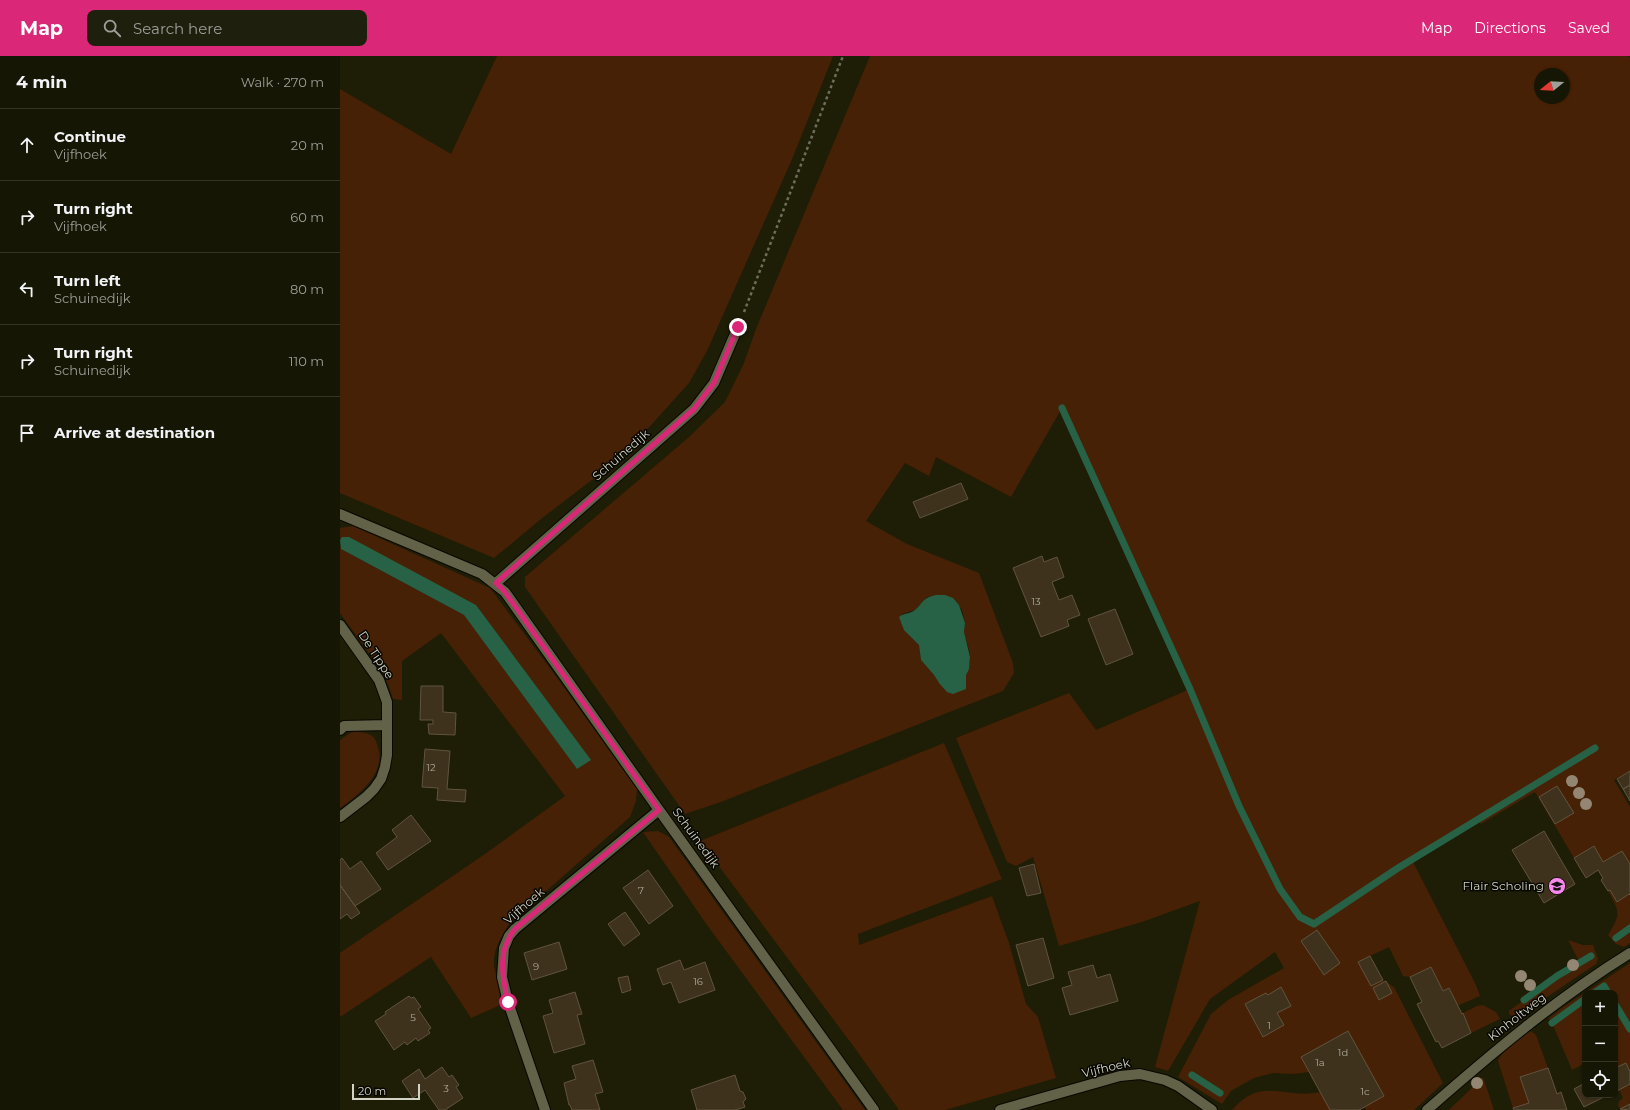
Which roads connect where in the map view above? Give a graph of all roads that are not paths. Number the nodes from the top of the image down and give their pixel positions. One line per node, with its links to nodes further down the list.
1 (738, 327): 3 (street, Schuinedijk)
2 (340, 514): 3 (street, Schuinedijk)
3 (496, 583): 7 (street, Schuinedijk)
4 (340, 626): 5 (street, De Tippe)
5 (387, 725): 6 (street); 8 (street, De Tippe)
6 (340, 730)
7 (659, 810): 10 (street, Vijfhoek); 11 (street, Schuinedijk)
8 (340, 817)
9 (1630, 953): 14 (street, Kinholtweg)
10 (545, 1110)
11 (874, 1110)
12 (1000, 1110): 13 (street, Vijfhoek)
13 (1212, 1110)
14 (1427, 1110)

